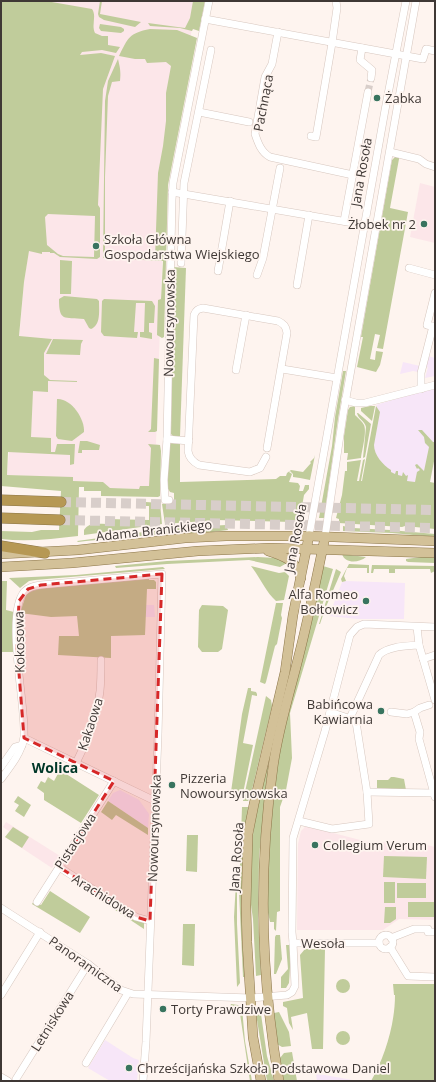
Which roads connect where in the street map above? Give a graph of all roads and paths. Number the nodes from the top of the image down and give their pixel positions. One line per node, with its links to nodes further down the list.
1 (209, 1): 5 (street, Nowoursynowska)
2 (336, 1): 7 (street)
3 (406, 1): 11 (street, Jana Rosoła)
4 (416, 1): 12 (street, Jana Rosoła)
5 (205, 19): 6 (street); 22 (street, Nowoursynowska)
6 (278, 32): 7 (street); 21 (street, Pachnąca)
7 (332, 42): 8 (street); 17 (street)
8 (362, 48): 11 (street); 13 (street)
9 (211, 50): 15 (street)
10 (435, 51): 12 (street)
11 (396, 54): 12 (street); 28 (street, Jana Rosoła)
12 (407, 56): 18 (street, Jana Rosoła)
13 (371, 78)
14 (368, 92): 21 (street)
15 (199, 112): 16 (street); 23 (street)
16 (249, 122)
17 (311, 136)
18 (390, 152): 19 (street); 43 (street, Jana Rosoła)
19 (435, 167)
20 (280, 168): 25 (street)
21 (353, 175): 27 (street)
22 (172, 192): 23 (street); 44 (street, Nowoursynowska)
23 (183, 193): 24 (street); 29 (street)
24 (230, 201): 25 (street); 31 (street)
25 (272, 209): 26 (street); 32 (street)
26 (309, 215): 27 (street); 34 (street)
27 (344, 221): 28 (street)
28 (365, 225): 40 (street, Jana Rosoła)
29 (181, 263)
30 (408, 268): 33 (street)
31 (218, 271)
32 (257, 275)
33 (435, 275)
34 (297, 285)
35 (435, 293): 37 (street)
36 (246, 315): 38 (street); 39 (street); 45 (street)
37 (434, 326): 42 (street)
38 (282, 368): 40 (street); 46 (street)
39 (236, 370)
40 (337, 378): 53 (street, Jana Rosoła)
41 (435, 385): 42 (street)
42 (421, 389): 43 (street)
43 (345, 400): 54 (street, Jana Rosoła)
44 (167, 439): 45 (street); 49 (street, Nowoursynowska)
45 (189, 441): 47 (street)
46 (267, 448)
47 (266, 457)
48 (1, 500): 50 (highway)
49 (169, 500)
50 (60, 502)
51 (1, 518): 52 (highway)
52 (60, 520)
53 (309, 536): 54 (main road, Adama Branickiego); 58 (main road, Jana Rosoła); 60 (main road, Adama Branickiego)
54 (325, 537): 55 (main road, Adama Branickiego); 59 (main road, Jana Rosoła)
55 (435, 540)
56 (1, 546): 60 (highway)
57 (259, 548): 58 (main road, Adama Branickiego); 63 (main road, Adama Branickiego); 65 (main road, Adama Branickiego)
58 (307, 548): 59 (main road, Adama Branickiego); 65 (main road, Jana Rosoła)
59 (322, 549): 61 (main road, Adama Branickiego); 102 (main road, Jana Rosoła)
60 (45, 553): 62 (main road, Adama Branickiego)
61 (435, 553)
62 (1, 554)
63 (1, 567)
64 (162, 574): 78 (street, Kokosowa); 85 (street, Nowoursynowska)
65 (301, 579): 103 (main road, Jana Rosoła)
66 (418, 627): 67 (street); 68 (street); 74 (street)
67 (435, 627)
68 (419, 645): 70 (street); 77 (street)
69 (435, 655): 70 (street)
70 (423, 659): 72 (street)
71 (101, 660): 79 (street, Kakaowa)
72 (435, 700)
73 (429, 705): 76 (street)
74 (330, 712): 77 (street); 86 (street)
75 (391, 712): 76 (street)
76 (414, 712): 84 (street)
77 (350, 718): 83 (street)
78 (23, 741): 79 (street); 80 (street); 81 (street, Kokosowa)
79 (76, 762): 82 (street)
80 (1, 767)
81 (1, 779)
82 (114, 781): 85 (street); 87 (street, Pistacjowa)
83 (367, 792): 84 (street); 86 (street)
84 (434, 795)
85 (155, 801): 90 (street, Nowoursynowska)
86 (299, 821): 94 (street)
87 (59, 867): 88 (street, Pistacjowa); 90 (street, Arachidowa)
88 (37, 902)
89 (1, 908): 91 (street, Panoramiczna)
90 (150, 921): 101 (street, Nowoursynowska)
91 (40, 932): 97 (street, Panoramiczna); 100 (street)
92 (435, 932): 93 (street)
93 (391, 938): 95 (street, Wesoła); 96 (street)
94 (293, 943): 95 (street, Wesoła); 102 (street, Wesoła)
95 (380, 943): 96 (street, Wesoła)
96 (390, 947): 98 (street)
97 (88, 964): 99 (street, Panoramiczna); 106 (street, Letniskowa)
98 (435, 977)
99 (128, 993): 101 (street, Panoramiczna); 104 (street)
100 (1, 995)
101 (148, 995): 103 (street, Panoramiczna); 108 (street, Nowoursynowska)
102 (267, 997): 103 (street, Panoramiczna); 110 (main road, Jana Rosoła)
103 (250, 998): 109 (main road, Jana Rosoła)
104 (86, 1063)
105 (1, 1077): 107 (street)
106 (16, 1079)
107 (8, 1081)
108 (143, 1081)
109 (260, 1081)
110 (279, 1081)

